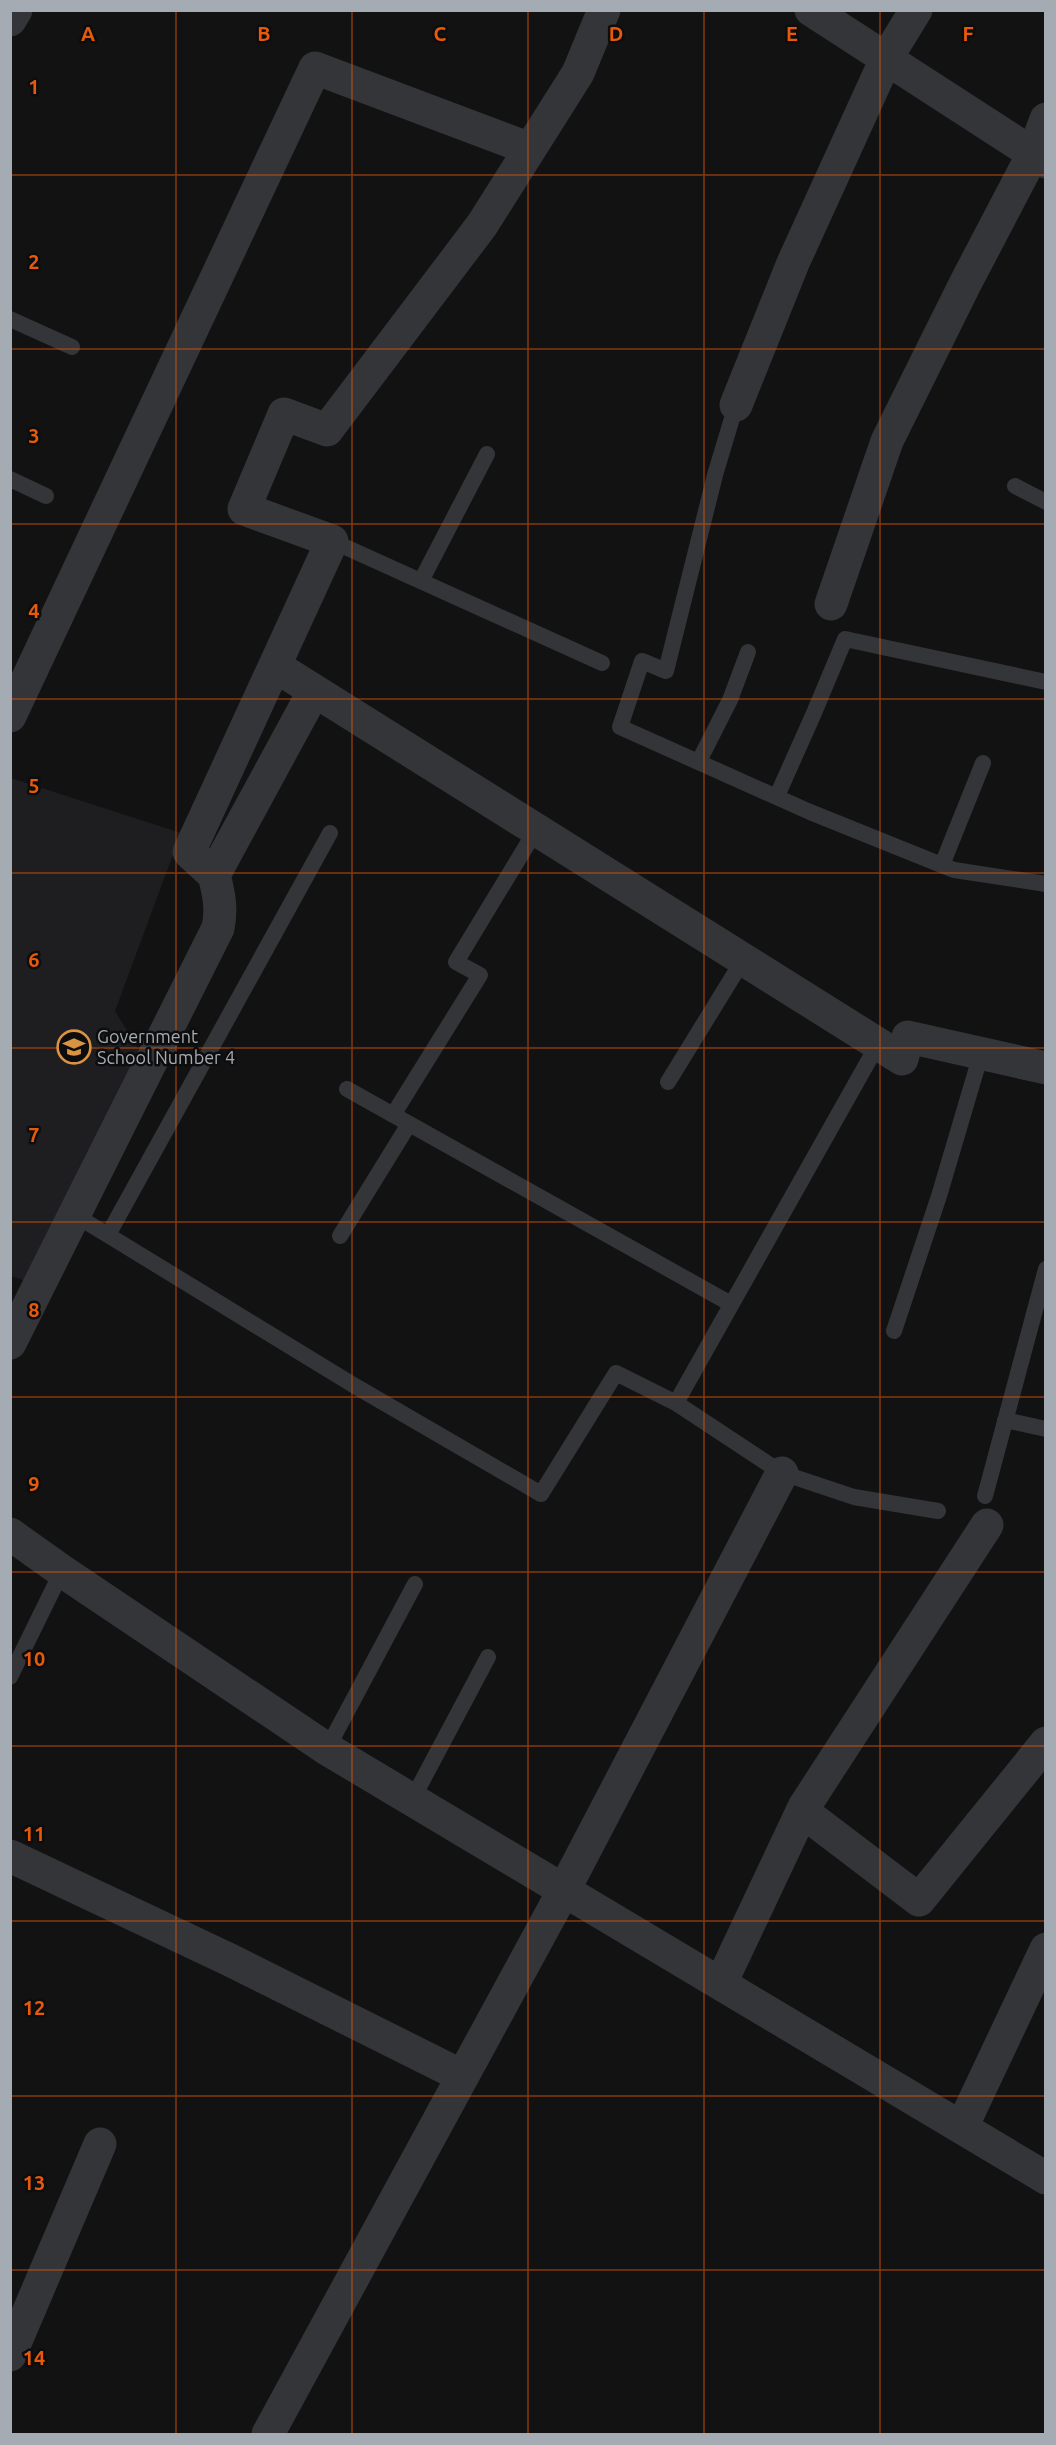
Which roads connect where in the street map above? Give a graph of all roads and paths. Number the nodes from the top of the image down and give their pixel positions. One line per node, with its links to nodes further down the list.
1 (16, 10): 5 (street)
2 (604, 10): 8 (street)
3 (811, 10): 6 (street)
4 (916, 10): 6 (street)
5 (10, 20)
6 (886, 59): 9 (street); 12 (street)
7 (1046, 119): 9 (street)
8 (530, 149): 18 (street); 26 (street)
9 (1039, 158): 20 (street)
10 (10, 319): 11 (lane)
11 (72, 347)
12 (736, 405): 27 (lane)
13 (488, 454): 19 (lane)
14 (10, 479): 16 (lane)
15 (1015, 486): 17 (lane)
16 (46, 496)
17 (1046, 502)
18 (332, 541): 19 (lane); 23 (street)
19 (421, 581): 22 (lane)
20 (831, 604)
21 (748, 652): 27 (lane)
22 (602, 663)
23 (275, 666): 25 (street); 33 (street)
24 (1046, 682): 29 (lane)
25 (314, 691): 30 (street); 33 (street)
26 (10, 716)
27 (699, 761): 29 (lane)
28 (983, 764): 32 (lane)
29 (777, 796): 32 (lane)
30 (536, 830): 35 (street); 41 (lane)
31 (330, 833): 44 (lane)
32 (942, 866): 34 (lane)
33 (214, 875): 43 (street)
34 (1046, 884)
35 (743, 960): 36 (street); 39 (lane)
36 (878, 1044): 37 (street); 47 (lane)
37 (981, 1054): 38 (street); 48 (lane)
38 (1046, 1068)
39 (668, 1082)
40 (347, 1089): 41 (lane)
41 (393, 1115): 42 (lane)
42 (409, 1124): 45 (lane); 47 (lane)
43 (75, 1215): 44 (lane); 49 (street)
44 (108, 1235): 50 (lane)
45 (340, 1236)
46 (1046, 1269): 51 (lane)
47 (731, 1304): 50 (lane)
48 (894, 1331)
49 (10, 1342)
50 (676, 1403): 53 (lane)
51 (1005, 1420): 52 (lane); 55 (lane)
52 (1046, 1429)
53 (782, 1473): 54 (lane); 66 (street)
54 (938, 1511)
55 (986, 1511): 64 (street)
56 (10, 1534): 57 (street)
57 (62, 1571): 60 (lane); 62 (street)
58 (415, 1584): 62 (lane)
59 (488, 1657): 63 (lane)
60 (10, 1677)
61 (1046, 1743): 64 (street)
62 (327, 1749): 63 (street)
63 (412, 1800): 66 (street)
64 (802, 1811): 68 (street)
65 (10, 1856): 69 (street)
66 (564, 1890): 68 (street); 69 (street)
67 (1046, 1949): 70 (street)
68 (721, 1983): 70 (street)
69 (462, 2076): 74 (street)
70 (962, 2127): 72 (street)
71 (100, 2144): 73 (street)
72 (1046, 2178)
73 (10, 2355)
74 (268, 2434)

